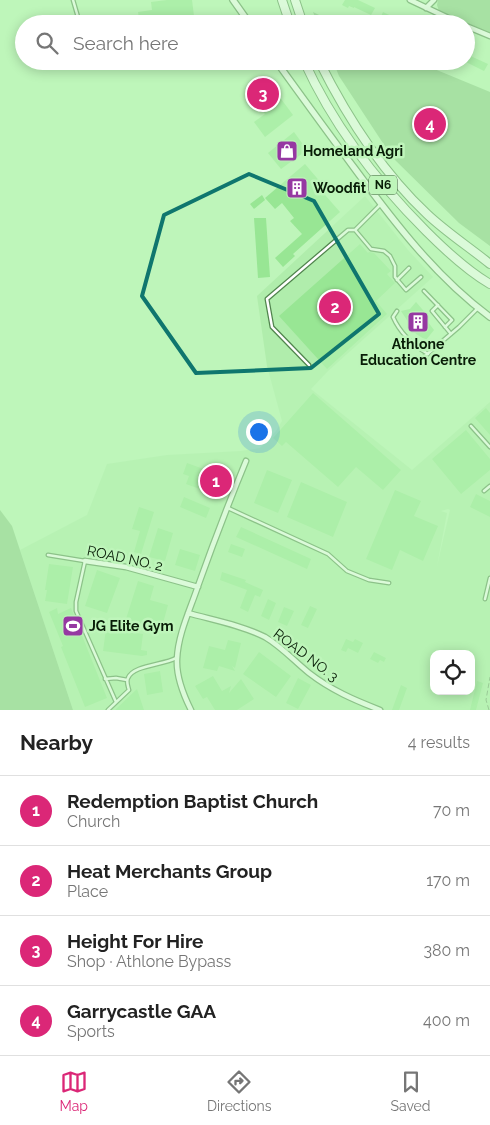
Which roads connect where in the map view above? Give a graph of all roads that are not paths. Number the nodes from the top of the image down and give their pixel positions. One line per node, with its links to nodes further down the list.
1 (74, 0): 8 (lane)
2 (233, 0): 9 (street)
3 (282, 0): 10 (highway)
4 (295, 0): 11 (highway)
5 (410, 0): 7 (street)
6 (434, 0): 7 (street)
7 (426, 8): 12 (street)
8 (78, 15)
9 (244, 15)
10 (287, 15)
11 (300, 15)
12 (441, 15)
13 (475, 30): 14 (street)
14 (490, 36)
15 (283, 70): 18 (street)
16 (309, 70): 24 (highway, N6)
17 (323, 70): 20 (highway, N6)
18 (381, 204): 19 (lane); 27 (street)
19 (354, 230): 23 (lane); 34 (lane)
20 (489, 262)
21 (409, 268): 23 (lane)
22 (421, 277): 23 (lane)
23 (397, 280)
24 (489, 284)
25 (424, 291): 26 (lane)
26 (438, 305): 30 (lane); 30 (lane)
27 (478, 308): 29 (street); 31 (lane)
28 (397, 311): 32 (lane)
29 (490, 317)
30 (445, 327): 31 (lane)
31 (451, 334): 32 (lane)
32 (428, 354): 33 (lane)
33 (418, 362)
34 (308, 365)
35 (471, 426): 36 (lane)
36 (490, 447)
37 (246, 461): 40 (street)
38 (490, 486): 39 (lane)
39 (484, 491)
40 (227, 507): 44 (lane); 45 (street)
41 (48, 555): 42 (lane, ROAD NO. 2)
42 (85, 561): 45 (street, ROAD NO. 2); 49 (lane)
43 (490, 578): 46 (lane)
44 (389, 582)
45 (198, 587): 47 (street)
46 (485, 599)
47 (188, 613): 48 (street); 54 (street, ROAD NO. 3)
48 (177, 657): 50 (lane); 53 (street)
49 (105, 679): 50 (lane); 51 (lane)
50 (127, 680): 51 (lane)
51 (116, 702): 52 (lane)
52 (108, 710)
53 (191, 710)
54 (380, 710)

